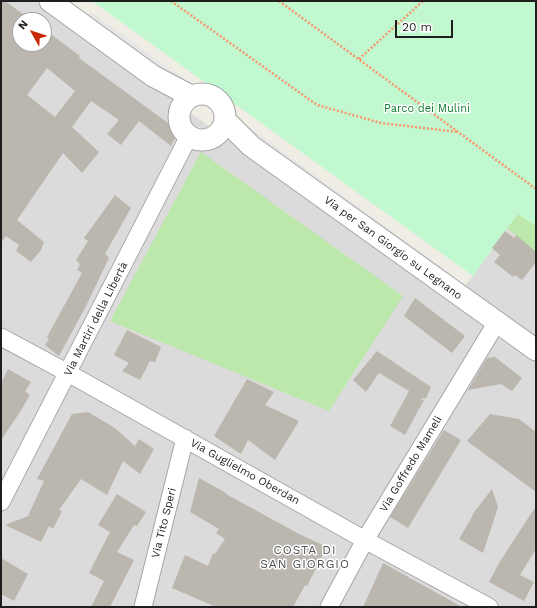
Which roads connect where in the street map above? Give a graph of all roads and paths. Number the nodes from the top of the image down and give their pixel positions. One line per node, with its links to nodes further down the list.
1 (50, 1): 6 (street, Via per San Giorgio su Legnano)
2 (171, 1): 8 (path)
3 (279, 1): 5 (path)
4 (423, 1): 5 (path)
5 (359, 59): 8 (path)
6 (186, 101): 7 (street, Via per San Giorgio su Legnano); 9 (street)
7 (222, 127): 9 (street); 11 (street, Via per San Giorgio su Legnano)
8 (458, 132): 10 (path)
9 (190, 136): 14 (street, Via Martiri della Libertà)
10 (536, 189)
11 (497, 322): 13 (street, Via per San Giorgio su Legnano); 17 (street, Via Goffredo Mameli)
12 (1, 337): 14 (street, Via Guglielmo Oberdan)
13 (536, 350)
14 (68, 373): 15 (street, Via Guglielmo Oberdan); 16 (street, Via Martiri della Libertà)
15 (185, 438): 17 (street, Via Guglielmo Oberdan); 18 (street, Via Tito Speri)
16 (1, 502)
17 (365, 540): 19 (street, Via Goffredo Mameli); 20 (street, Via Guglielmo Oberdan)
18 (143, 607)
19 (329, 607)
20 (489, 607)

